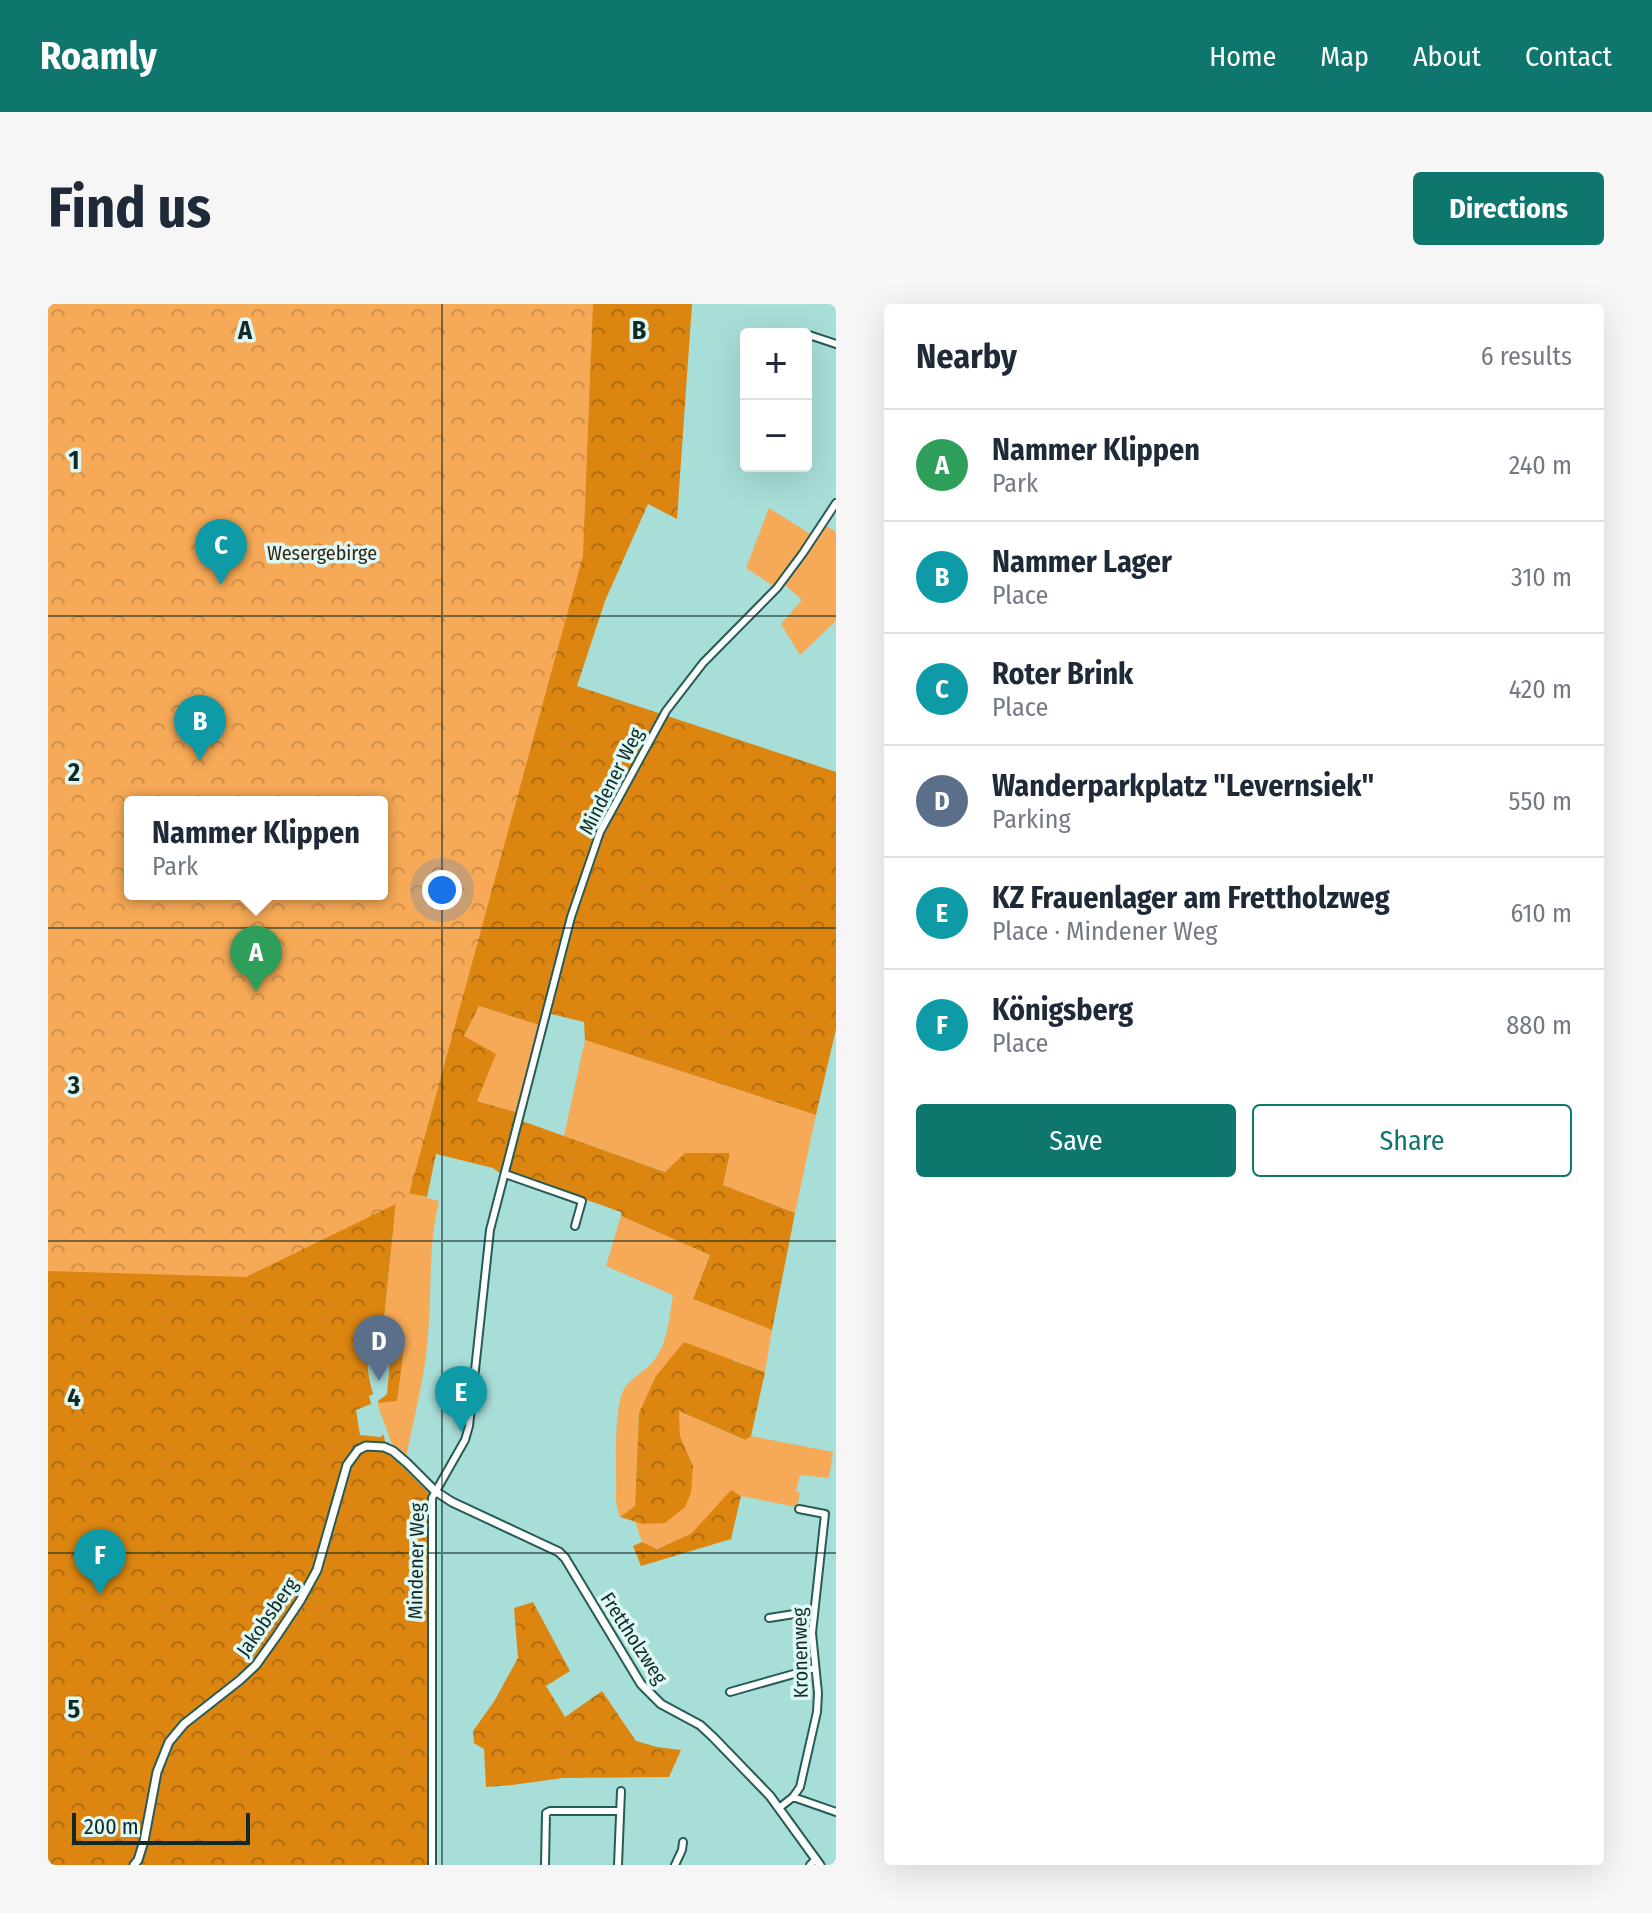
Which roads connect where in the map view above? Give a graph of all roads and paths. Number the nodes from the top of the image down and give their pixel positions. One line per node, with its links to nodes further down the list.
1 (812, 336): 2 (street)
2 (836, 344)
3 (836, 503): 4 (street, Mindener Weg)
4 (505, 1174): 5 (street); 6 (street, Mindener Weg)
5 (575, 1226)
6 (435, 1491): 14 (street, Frettholzweg); 19 (street, Jakobsberg); 20 (street, Mindener Weg)
7 (799, 1509): 8 (street, Kronenweg)
8 (813, 1611): 9 (street); 10 (street, Kronenweg)
9 (769, 1618)
10 (815, 1668): 11 (street); 13 (street, Kronenweg)
11 (730, 1692)
12 (621, 1791): 15 (street)
13 (793, 1797): 14 (street); 16 (street)
14 (779, 1808): 18 (street, Frettholzweg)
15 (620, 1811): 21 (street); 22 (street)
16 (836, 1812)
17 (683, 1842): 23 (street)
18 (815, 1863)
19 (134, 1865)
20 (432, 1865)
21 (545, 1865)
22 (618, 1865)
23 (675, 1865)

